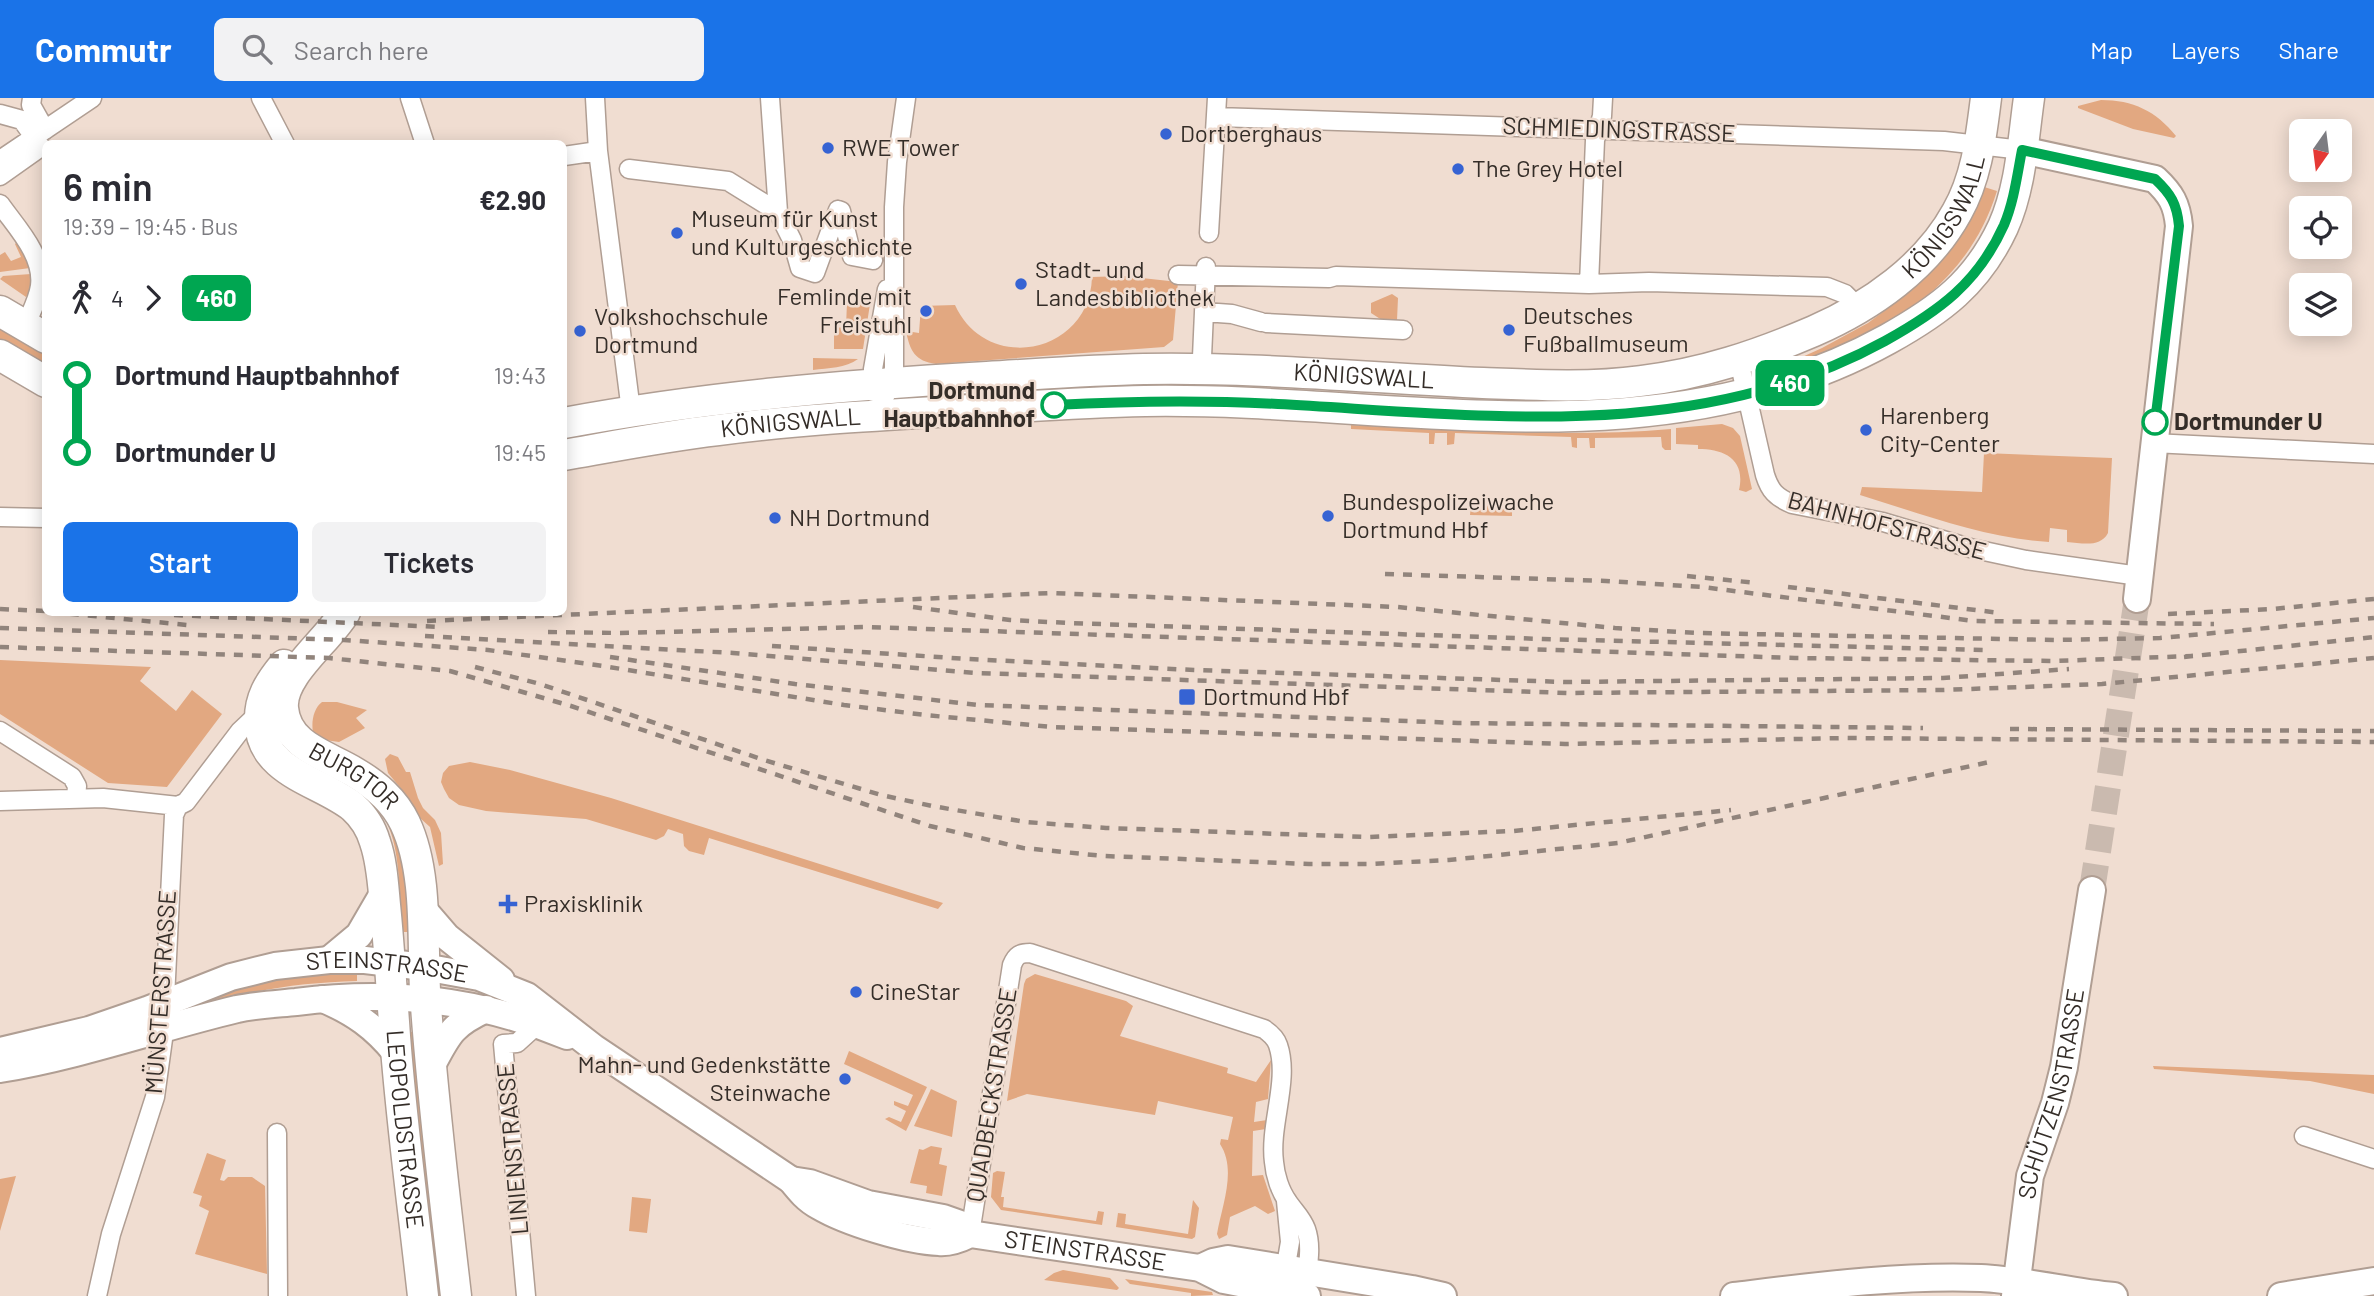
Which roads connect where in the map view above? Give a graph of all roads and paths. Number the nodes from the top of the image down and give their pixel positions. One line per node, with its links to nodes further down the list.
1 (33, 98): 15 (street)
2 (92, 98): 15 (street)
3 (261, 98): 16 (street)
4 (410, 98): 17 (street)
5 (595, 98): 20 (street)
6 (770, 98): 26 (street)
7 (906, 98): 43 (street)
8 (1217, 98): 13 (street)
9 (1603, 98): 14 (street)
10 (1986, 98): 18 (main road, KÖNIGSWALL)
11 (2029, 98): 19 (main road, KÖNIGSWALL)
12 (0, 114): 15 (street)
13 (1216, 117): 14 (street, SCHMIEDINGSTRASSE); 27 (street)
14 (1598, 129): 18 (street, SCHMIEDINGSTRASSE); 33 (street)
15 (40, 134): 22 (street); 24 (street)
16 (283, 140)
17 (424, 140)
18 (1980, 145): 19 (street, SCHMIEDINGSTRASSE); 34 (main road, KÖNIGSWALL)
19 (2022, 150): 44 (main road, KÖNIGSWALL); 48 (main road)
20 (598, 151): 21 (street); 45 (street)
21 (567, 156)
22 (0, 160)
23 (629, 169): 26 (street)
24 (0, 176)
25 (0, 204): 29 (street)
26 (778, 212): 28 (street)
27 (1209, 233)
28 (873, 260)
29 (42, 267)
30 (1206, 271): 32 (street); 33 (street); 36 (street)
31 (42, 275): 38 (street)
32 (1178, 275)
33 (1589, 285): 34 (street)
34 (1859, 309): 41 (main road, KÖNIGSWALL)
35 (0, 311): 38 (main road)
36 (1204, 312): 37 (street); 39 (street)
37 (1403, 330)
38 (35, 332)
39 (1202, 353)
40 (0, 355): 42 (main road)
41 (1739, 361): 43 (main road, KÖNIGSWALL); 44 (street, BAHNHOFSTRASSE)
42 (42, 380)
43 (882, 384): 45 (main road, KÖNIGSWALL); 46 (street)
44 (1748, 396): 46 (main road, KÖNIGSWALL); 54 (street, BAHNHOFSTRASSE)
45 (631, 411): 47 (main road, KÖNIGSWALL); 49 (main road)
46 (876, 416): 49 (main road, KÖNIGSWALL)
47 (567, 422)
48 (2153, 443): 50 (street); 54 (main road)
49 (608, 447): 51 (main road, KÖNIGSWALL)
50 (2374, 453)
51 (567, 454)
52 (0, 517): 53 (street)
53 (42, 518)
54 (2138, 587)
55 (328, 616): 57 (main road)
56 (343, 616): 64 (main road, BURGTOR)
57 (259, 713): 61 (street); 63 (main road, BURGTOR)
58 (0, 731): 59 (street)
59 (76, 798): 60 (street); 61 (street)
60 (0, 801)
61 (178, 806): 73 (street, MÜNSTERSTRASSE)
62 (2092, 890): 86 (main road, SCHÜTZENSTRASSE)
63 (383, 892): 65 (main road); 66 (main road, BURGTOR)
64 (422, 908): 67 (main road, BURGTOR); 68 (main road)
65 (329, 960): 66 (main road, STEINSTRASSE); 73 (main road, STEINSTRASSE)
66 (390, 962): 67 (main road, STEINSTRASSE); 69 (main road, LEOPOLDSTRASSE)
67 (424, 967): 68 (main road, STEINSTRASSE); 71 (main road, LEOPOLDSTRASSE)
68 (510, 988): 75 (main road, STEINSTRASSE)
69 (392, 996): 70 (main road, STEINSTRASSE); 71 (main road, STEINSTRASSE); 77 (main road, LEOPOLDSTRASSE)
70 (321, 999): 73 (main road, STEINSTRASSE); 77 (main road)
71 (425, 999): 72 (main road, STEINSTRASSE); 78 (main road, LEOPOLDSTRASSE)
72 (486, 1009): 74 (main road, STEINSTRASSE); 78 (main road)
73 (163, 1017): 76 (main road); 79 (main road); 87 (street, MÜNSTERSTRASSE)
74 (538, 1024): 75 (main road, STEINSTRASSE); 91 (street, LINIENSTRASSE)
75 (594, 1048): 83 (main road, STEINSTRASSE)
76 (0, 1051)
77 (396, 1053): 89 (main road, LEOPOLDSTRASSE)
78 (431, 1067): 90 (main road, LEOPOLDSTRASSE)
79 (0, 1069)
80 (277, 1133): 88 (street)
81 (2304, 1136): 82 (street)
82 (2374, 1159)
83 (970, 1234): 85 (main road, STEINSTRASSE); 85 (street, QUADBECKSTRASSE)
84 (2374, 1281): 95 (main road)
85 (1296, 1288): 92 (main road, STEINSTRASSE)
86 (2016, 1289): 93 (main road); 94 (main road)
87 (97, 1296)
88 (278, 1296)
89 (423, 1296)
90 (456, 1296)
91 (526, 1296)
92 (1443, 1296)
93 (1734, 1296)
94 (2114, 1296)
95 (2281, 1296)

